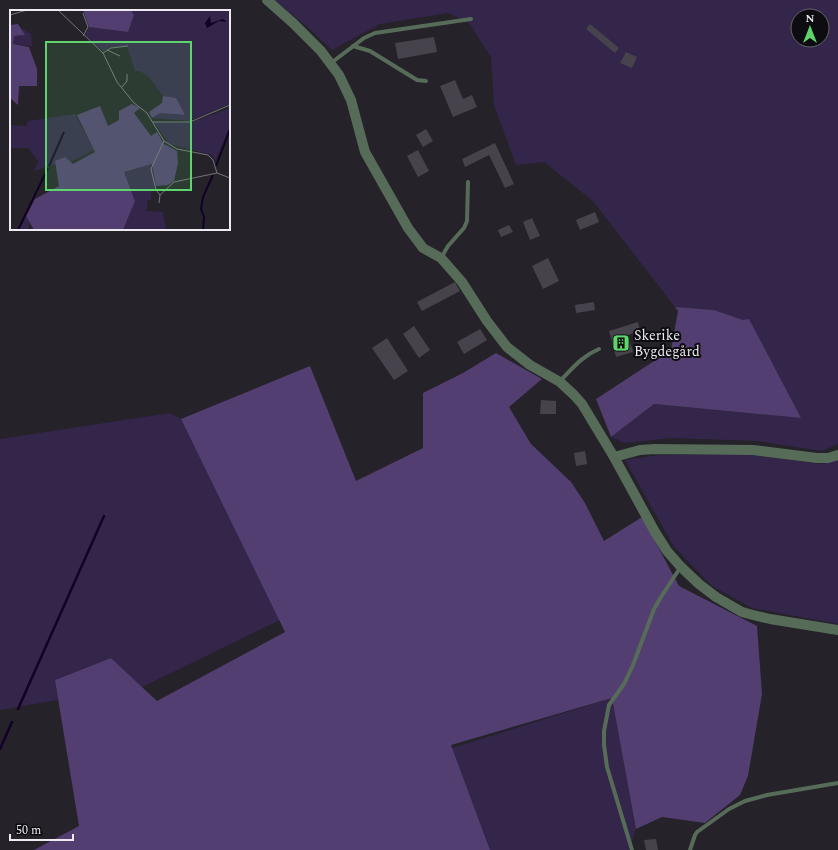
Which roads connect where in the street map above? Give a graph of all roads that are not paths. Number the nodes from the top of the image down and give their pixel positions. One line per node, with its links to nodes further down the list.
1 (267, 0): 4 (street)
2 (471, 19): 3 (lane)
3 (353, 46): 4 (lane); 5 (lane)
4 (331, 63): 7 (street)
5 (426, 81)
6 (468, 182): 7 (lane)
7 (441, 258): 9 (street)
8 (600, 348): 9 (lane)
9 (560, 382): 11 (street)
10 (838, 455): 11 (street)
11 (614, 456): 12 (street)
12 (681, 567): 13 (street); 15 (lane)
13 (838, 630)
14 (838, 783): 16 (lane)
15 (632, 850)
16 (690, 850)

